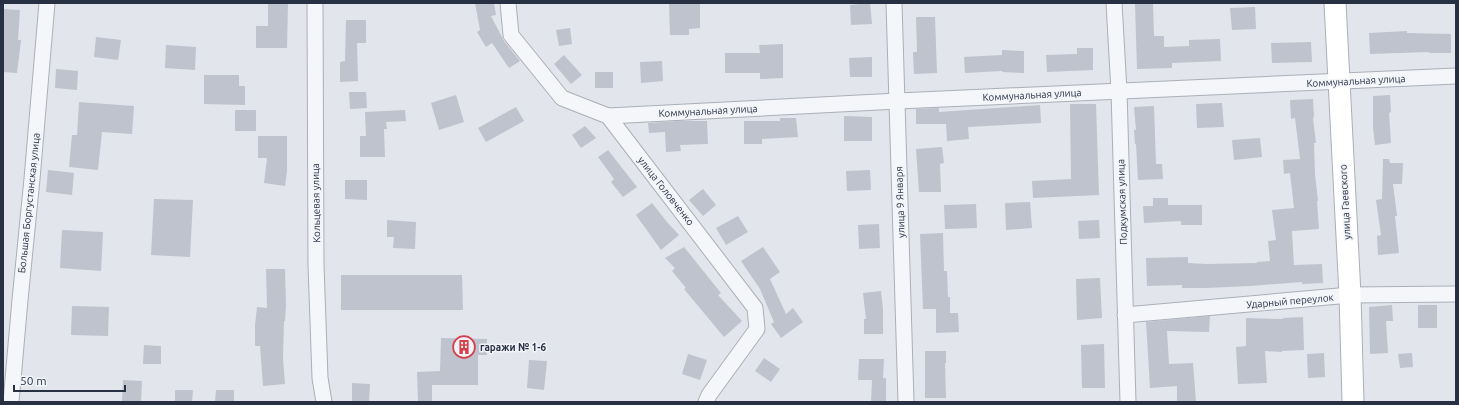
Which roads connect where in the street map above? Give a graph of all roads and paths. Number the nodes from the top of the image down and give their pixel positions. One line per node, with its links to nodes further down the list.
1 (47, 3): 15 (street, Большая Боргустанская улица)
2 (315, 3): 16 (street, Кольцевая улица)
3 (508, 3): 11 (street)
4 (894, 3): 10 (street, улица 9 Января)
5 (1114, 3): 9 (street, Подкумская улица)
6 (1335, 3): 8 (main road, улица Гаевского)
7 (1456, 76): 8 (street, Коммунальная улица)
8 (1339, 82): 9 (street, Коммунальная улица); 13 (main road, улица Гаевского)
9 (1118, 91): 10 (street, Коммунальная улица); 14 (street, Подкумская улица)
10 (898, 101): 11 (street, Коммунальная улица); 18 (street, улица 9 Января)
11 (608, 116): 17 (street, улица Головченко)
12 (1456, 294): 13 (street, Ударный переулок)
13 (1350, 295): 14 (street, Ударный переулок); 20 (main road, улица Гаевского)
14 (1125, 316): 19 (street, Подкумская улица)
15 (12, 402)
16 (324, 402)
17 (706, 402)
18 (906, 402)
19 (1128, 402)
20 (1353, 402)

